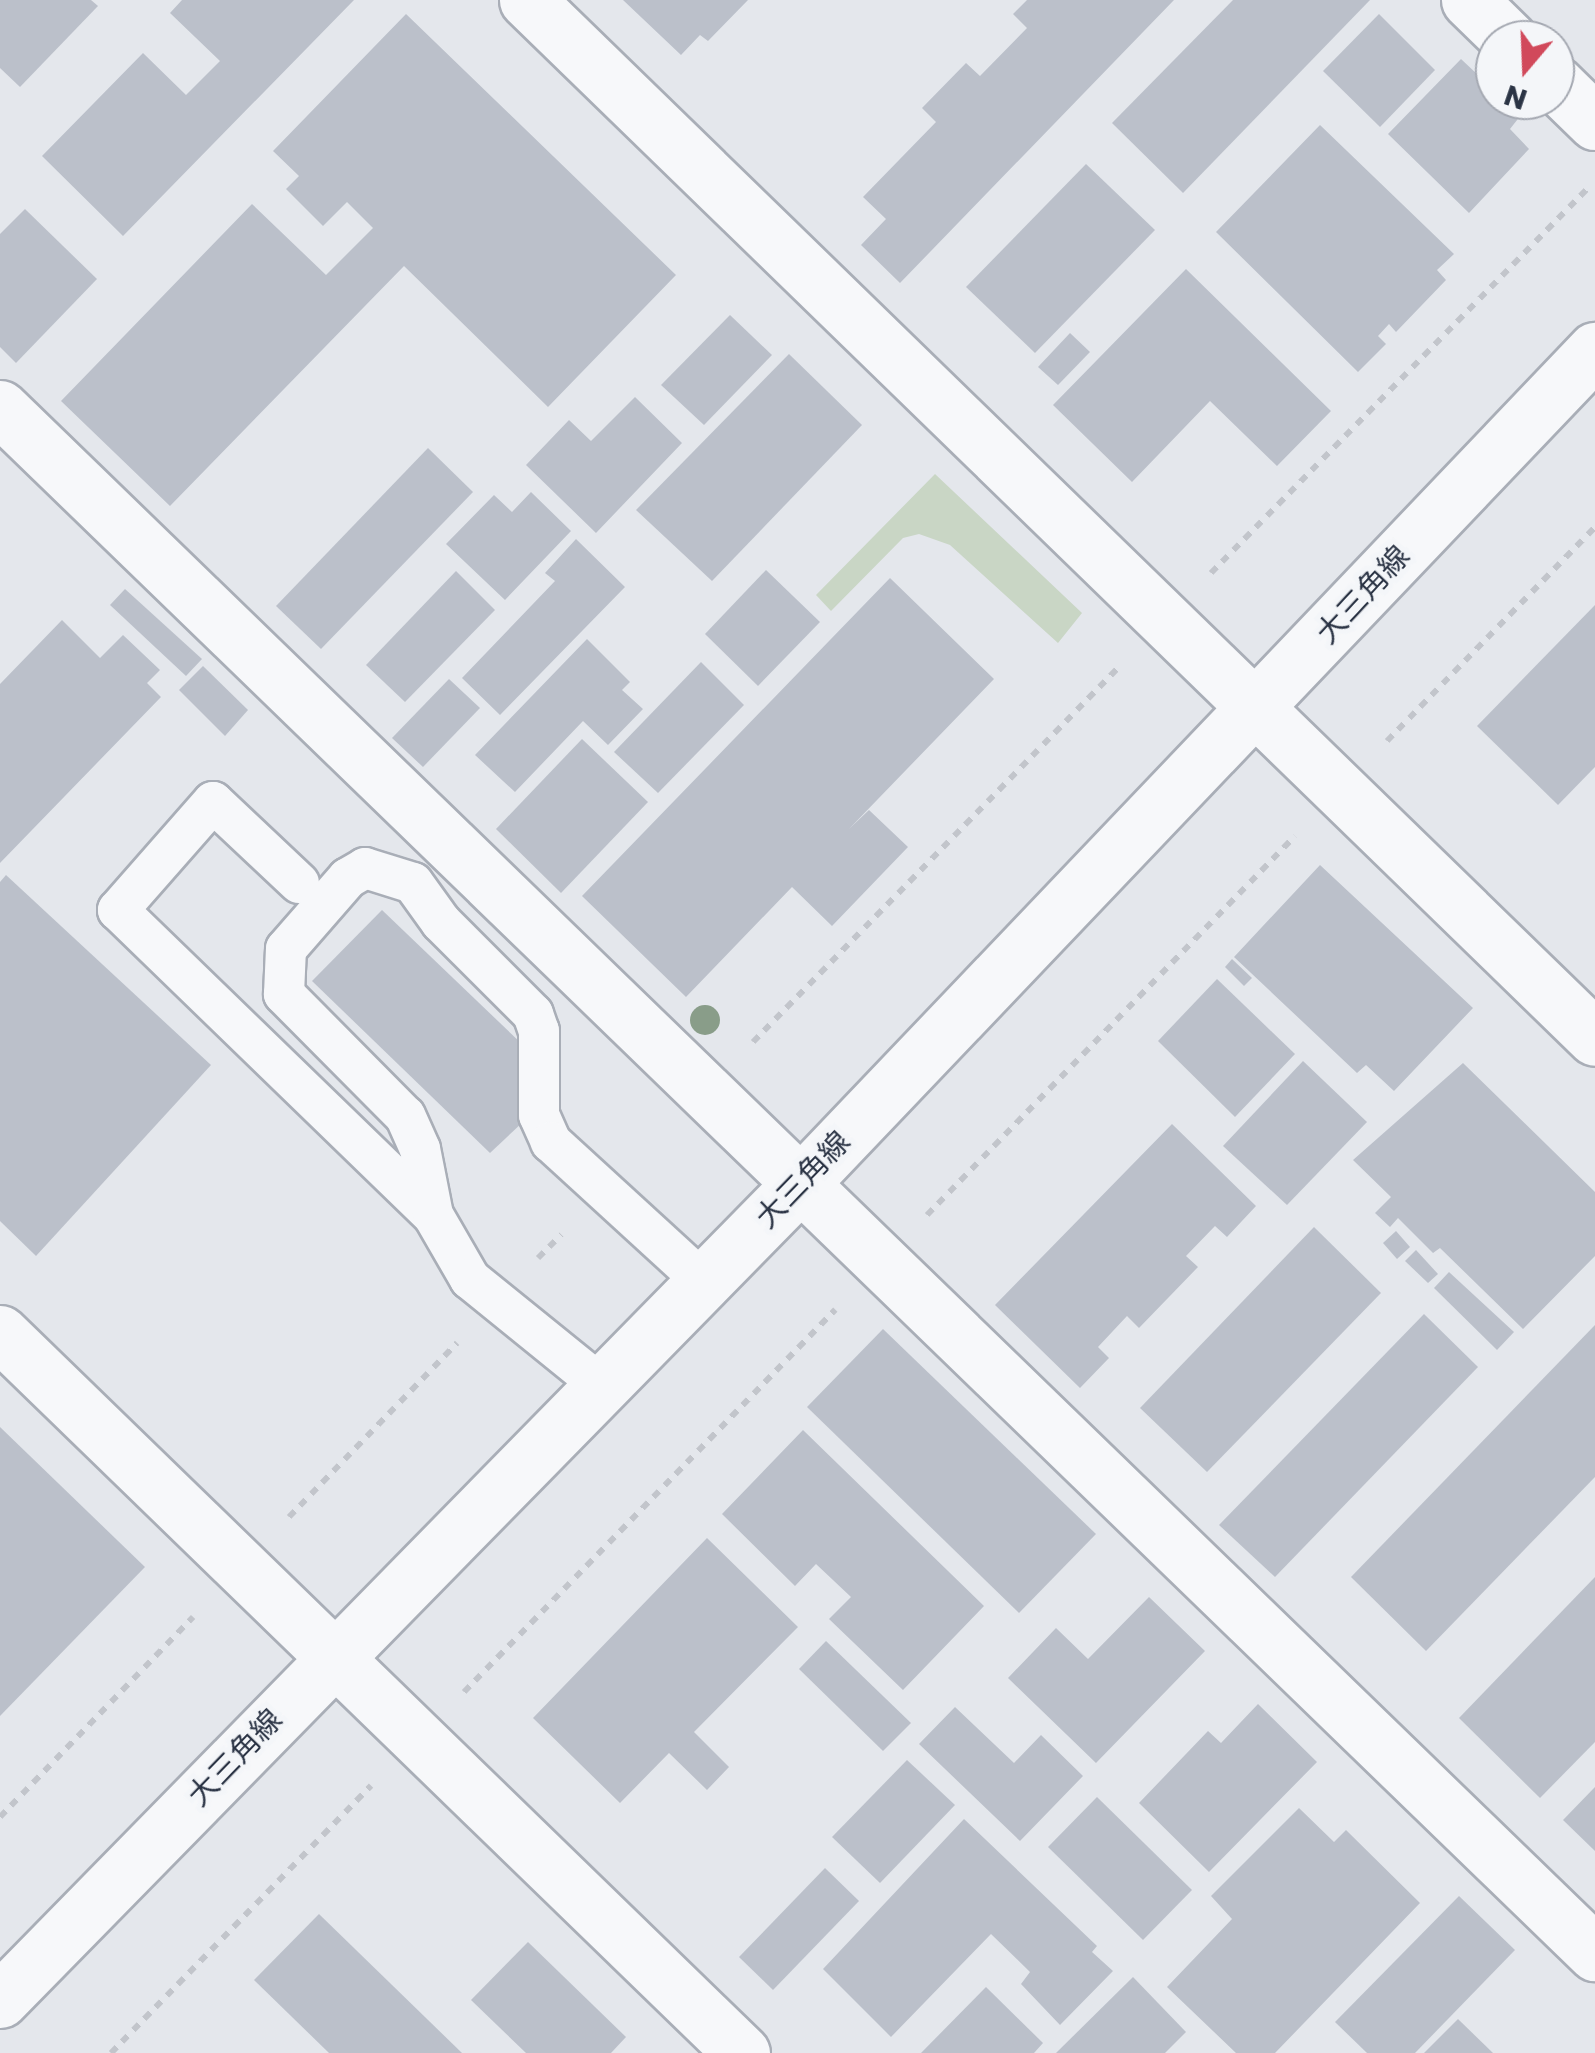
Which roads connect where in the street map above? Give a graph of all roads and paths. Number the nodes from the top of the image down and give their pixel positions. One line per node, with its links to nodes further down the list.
1 (527, 0): 9 (street)
2 (1469, 0): 3 (street)
3 (1490, 20)
4 (1575, 102): 5 (street)
5 (1595, 122)
6 (1595, 181): 9 (path)
7 (1595, 350): 10 (street, 大三角線)
8 (0, 408): 13 (street)
9 (1166, 619): 10 (street); 13 (path)
10 (1257, 708): 12 (street); 14 (street, 大三角線)
11 (299, 883): 16 (lane)
12 (1595, 1038)
13 (704, 1092): 14 (street)
14 (799, 1185): 17 (street, 大三角線); 24 (street)
15 (602, 1193): 16 (lane); 17 (lane); 18 (path)
16 (433, 1215): 18 (lane)
17 (704, 1282): 20 (street, 大三角線)
18 (497, 1300): 20 (lane); 21 (path)
19 (0, 1333): 21 (street)
20 (601, 1386): 22 (street, 大三角線)
21 (240, 1568): 22 (street); 23 (path)
22 (332, 1658): 25 (street, 大三角線); 26 (street)
23 (0, 1818)
24 (1595, 1953)
25 (0, 2000)
26 (742, 2053)

